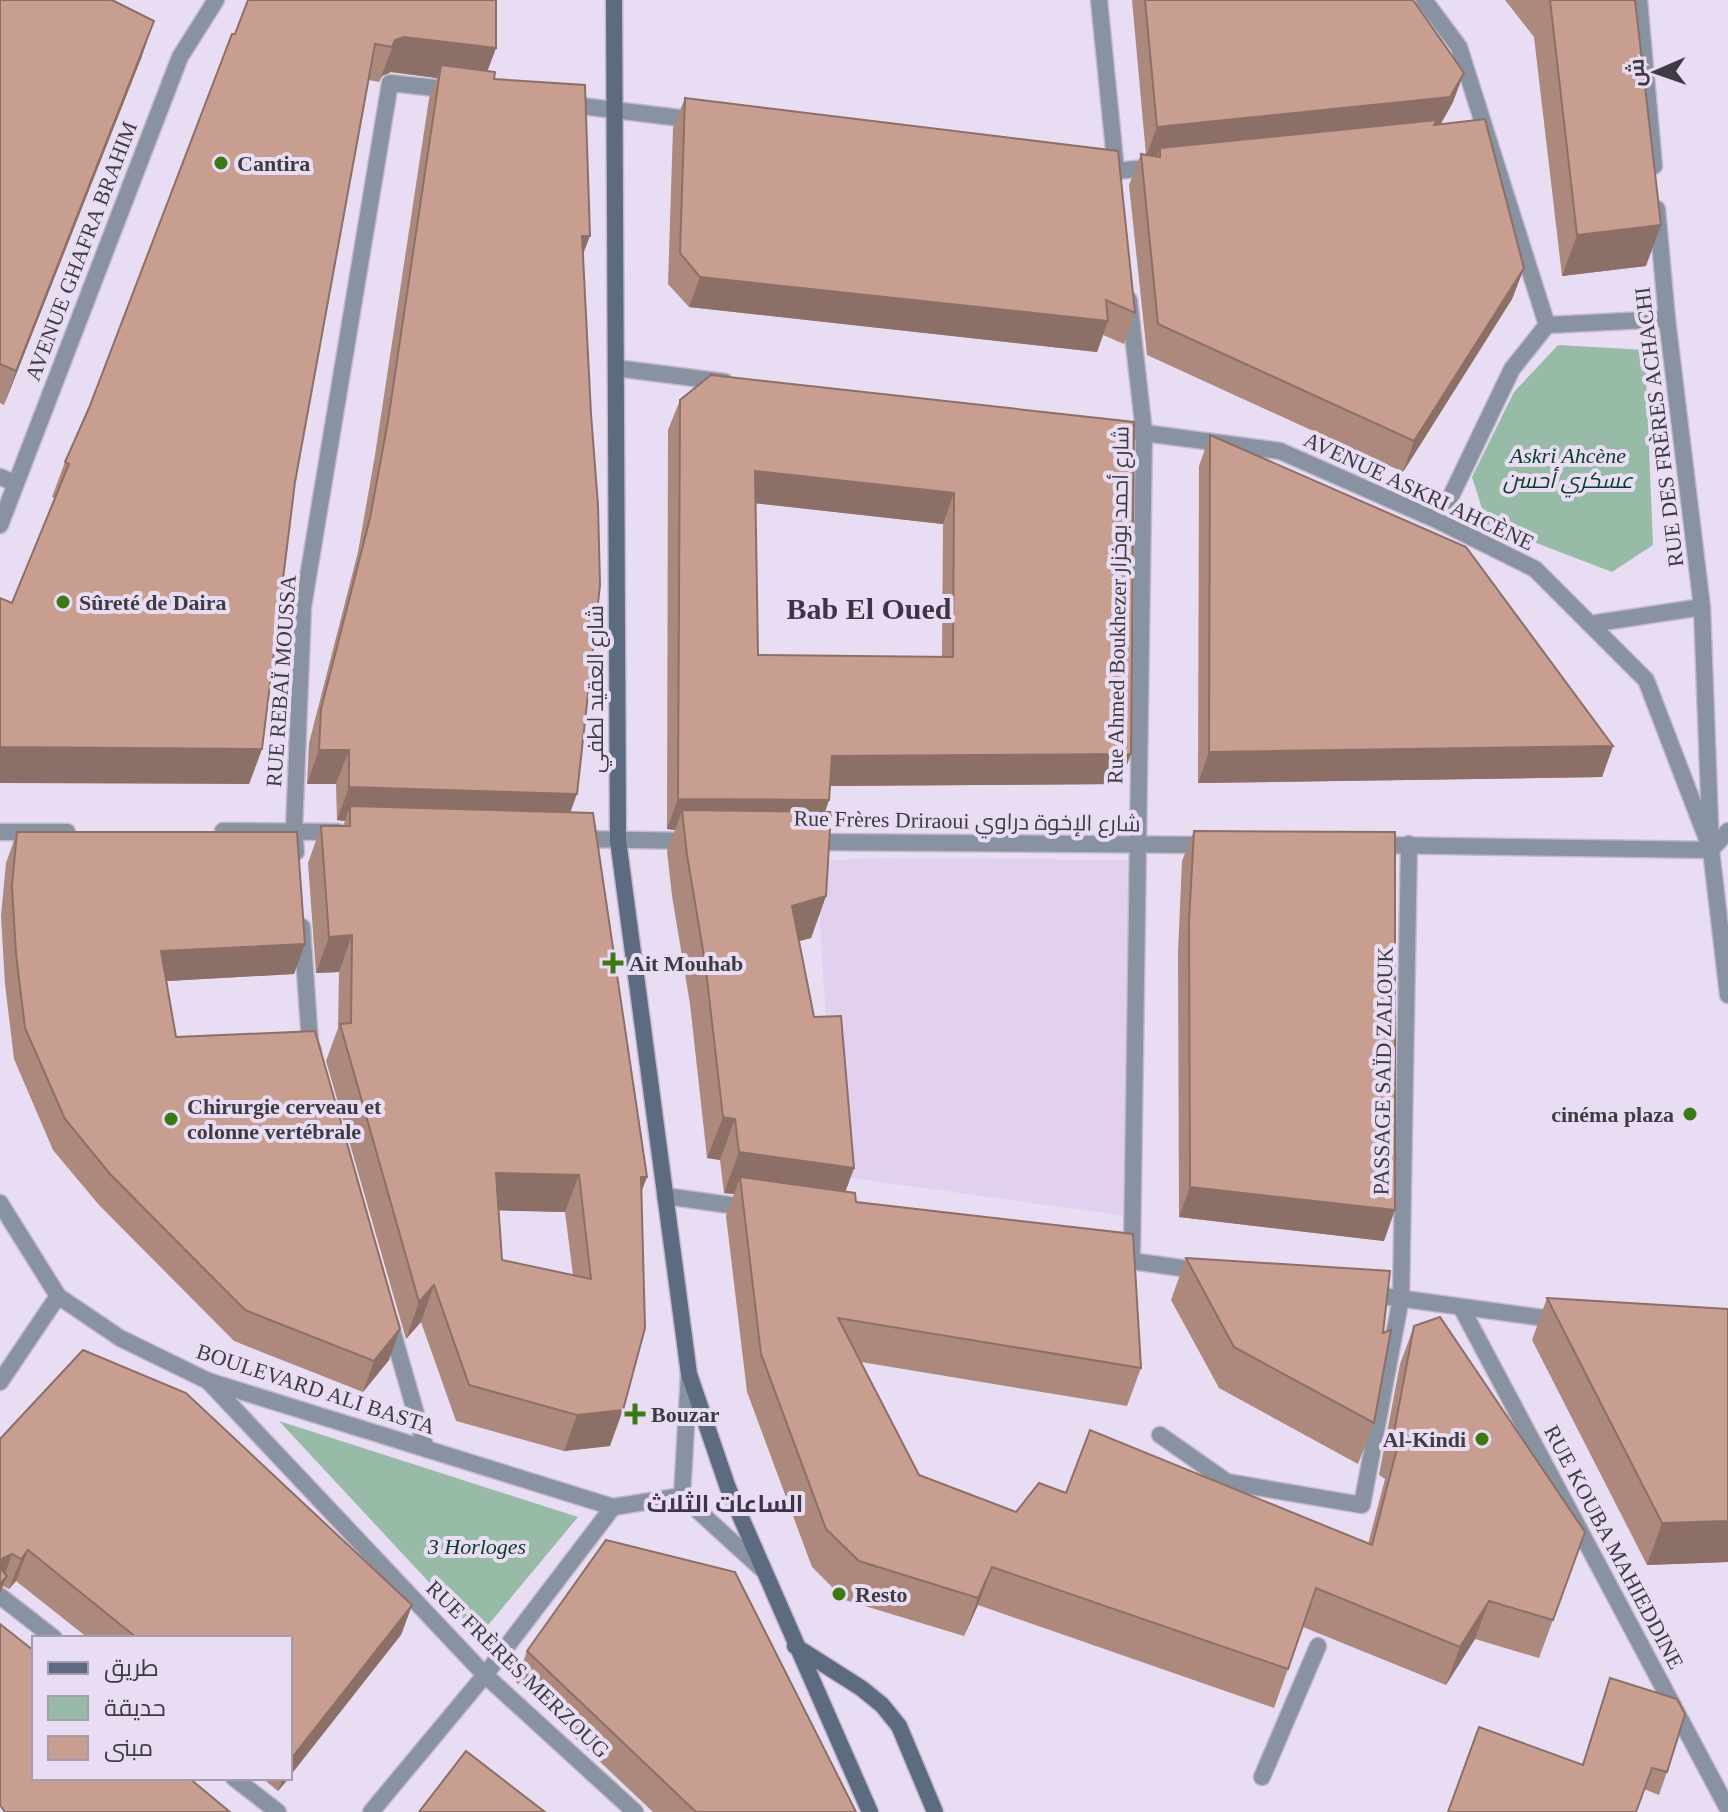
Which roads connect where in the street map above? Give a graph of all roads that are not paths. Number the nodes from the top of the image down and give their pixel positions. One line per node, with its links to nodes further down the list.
1 (216, 0): 20 (street, AVENUE GHAFRA BRAHIM)
2 (614, 0): 8 (main road, شارع العقيد لطفي)
3 (1099, 0): 12 (street)
4 (1424, 0): 15 (street)
5 (1639, 0): 14 (street, RUE DES FRÈRES ACHACHI)
6 (465, 92): 25 (street, RUE REBAÏ MOUSSA)
7 (555, 103): 8 (street)
8 (614, 110): 9 (street); 16 (main road, شارع العقيد لطفي)
9 (708, 121)
10 (1178, 165): 12 (street)
11 (1084, 168): 12 (street)
12 (1116, 179)
13 (1127, 279): 19 (street, Rue Ahmed Boukhezer شارع أحمد بوخزار)
14 (1667, 319): 15 (street); 23 (street, RUE DES FRÈRES ACHACHI)
15 (1547, 325): 21 (street)
16 (616, 368): 17 (street); 32 (main road, شارع العقيد لطفي)
17 (740, 383)
18 (1097, 427): 19 (street, AVENUE ASKRI AHCÈNE)
19 (1144, 432): 21 (street, AVENUE ASKRI AHCÈNE); 36 (street, Rue Ahmed Boukhezer شارع أحمد بوخزار)
20 (7, 480): 22 (street, AVENUE GHAFRA BRAHIM)
21 (1439, 521): 24 (street, AVENUE ASKRI AHCÈNE)
22 (0, 525)
23 (1702, 607): 24 (street); 39 (street, RUE DES FRÈRES ACHACHI)
24 (1590, 624): 39 (street, AVENUE ASKRI AHCÈNE)
25 (294, 830): 26 (street); 30 (street); 40 (street, RUE REBAÏ MOUSSA)
26 (223, 831)
27 (1728, 831): 39 (street)
28 (0, 832): 29 (street)
29 (67, 832)
30 (356, 832)
31 (556, 838): 32 (street)
32 (618, 840): 33 (street); 44 (main road, شارع العقيد لطفي)
33 (712, 841)
34 (791, 842): 36 (street, Rue Frères Driraoui شارع الإخوة دراوي)
35 (1409, 844): 38 (street); 39 (street); 52 (street, PASSAGE SAÏD ZALOUK)
36 (1137, 845): 37 (street, Rue Frères Driraoui شارع الإخوة دراوي); 48 (street, Rue Ahmed Boukhezer شارع أحمد بوخزار)
37 (1233, 845)
38 (1361, 845)
39 (1711, 850): 42 (street)
40 (297, 861)
41 (300, 906): 43 (street)
42 (1728, 995)
43 (319, 1073)
44 (665, 1196): 46 (street); 56 (main road, شارع العقيد لطفي)
45 (0, 1203): 51 (street, BOULEVARD ALI BASTA)
46 (774, 1211)
47 (1101, 1257): 48 (street)
48 (1132, 1261): 49 (street)
49 (1211, 1272)
50 (1354, 1292): 52 (street)
51 (58, 1296): 57 (street, BOULEVARD ALI BASTA); 58 (street)
52 (1401, 1298): 53 (street); 59 (street, PASSAGE SAÏD ZALOUK)
53 (1461, 1307): 55 (street); 71 (street, RUE KOUBA MAHIEDDINE)
54 (388, 1313): 60 (street)
55 (1580, 1323)
56 (689, 1374): 61 (street); 63 (main road, شارع العقيد لطفي)
57 (208, 1381): 60 (street, BOULEVARD ALI BASTA); 68 (street, RUE FRÈRES MERZOUG)
58 (0, 1382)
59 (1160, 1435)
60 (426, 1449): 62 (street, BOULEVARD ALI BASTA)
61 (682, 1496): 62 (street, BOULEVARD ALI BASTA); 63 (street)
62 (613, 1507): 68 (street)
63 (762, 1569): 66 (main road)
64 (0, 1596): 65 (street)
65 (51, 1636)
66 (795, 1646): 75 (main road); 76 (main road)
67 (1318, 1646): 69 (street)
68 (485, 1675): 73 (street); 74 (street, RUE FRÈRES MERZOUG)
69 (1262, 1777)
70 (237, 1780): 72 (street)
71 (1728, 1809)
72 (278, 1812)
73 (371, 1812)
74 (635, 1812)
75 (870, 1812)
76 (935, 1812)

